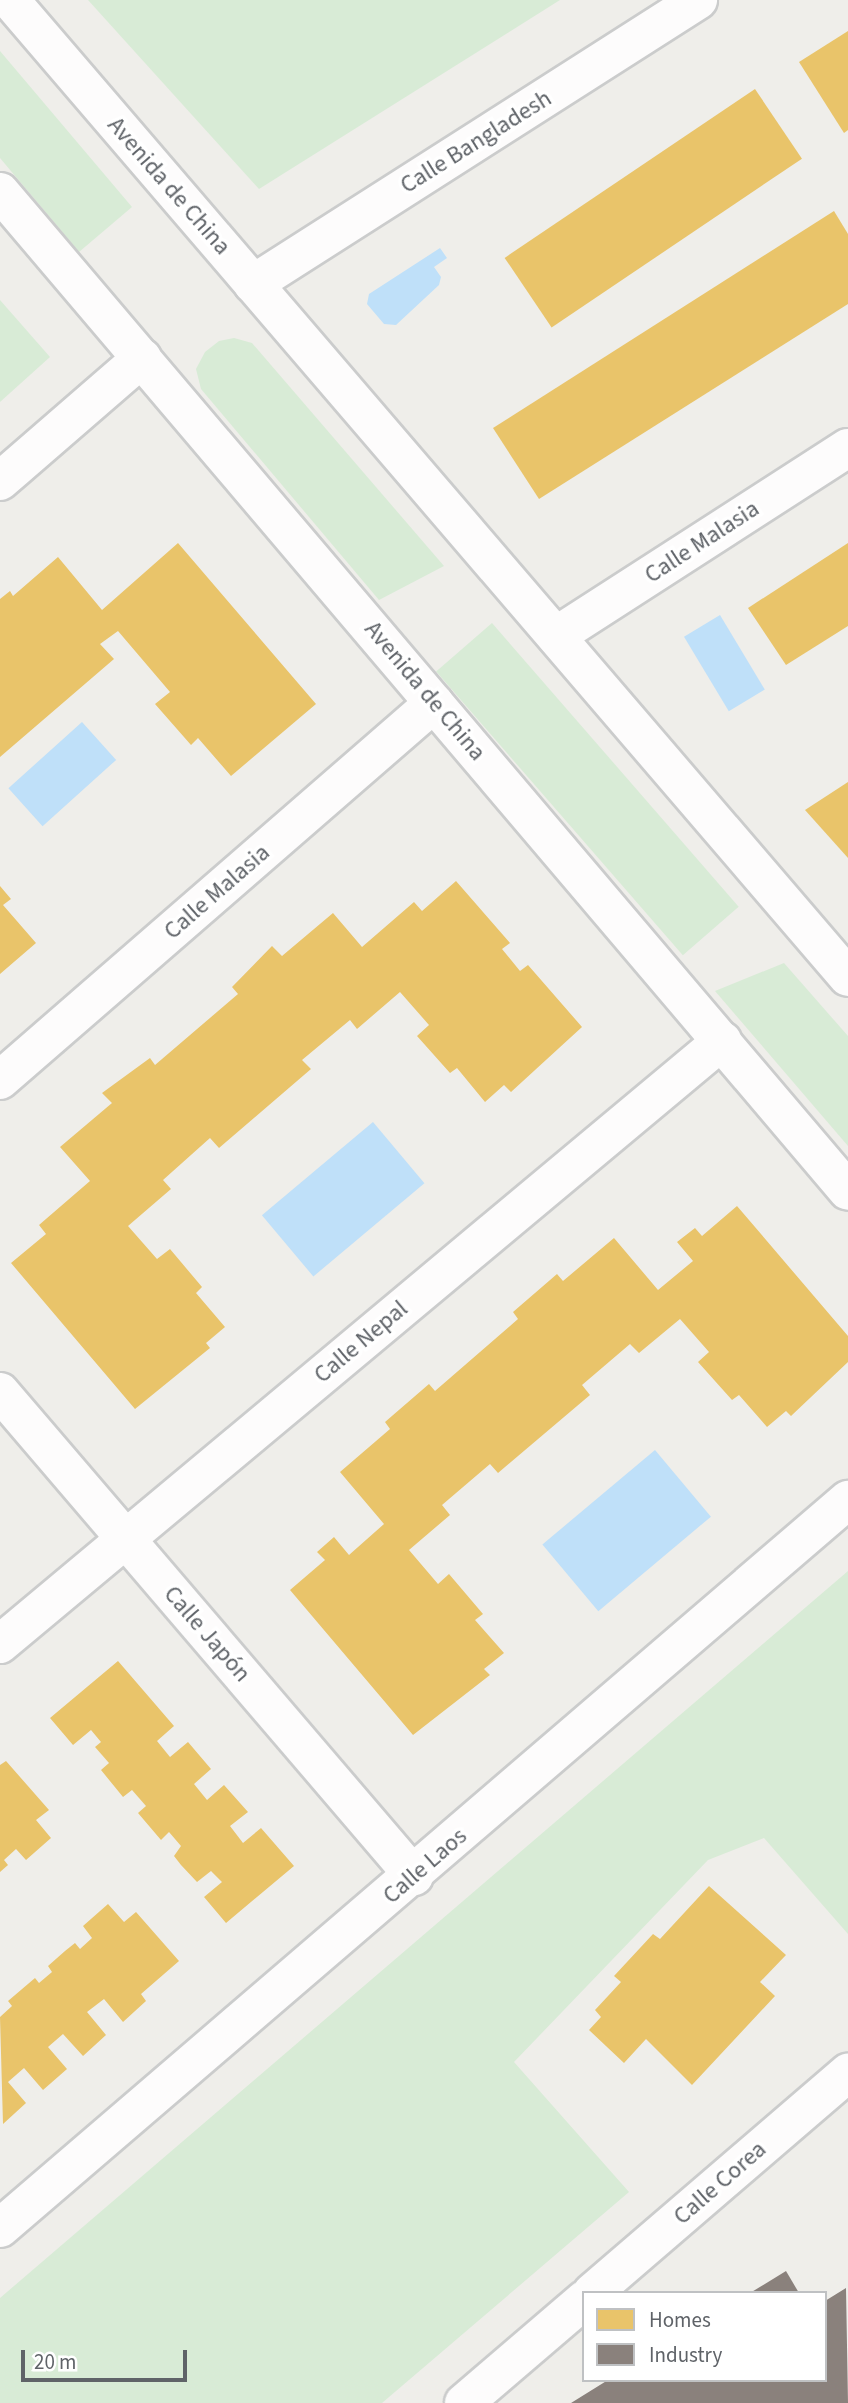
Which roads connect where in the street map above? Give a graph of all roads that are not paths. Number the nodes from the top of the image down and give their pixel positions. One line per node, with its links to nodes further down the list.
1 (10, 0): 4 (street, Avenida de China)
2 (698, 0): 4 (street, Calle Bangladesh)
3 (0, 192): 5 (street, Avenida de China)
4 (253, 284): 8 (street, Avenida de China)
5 (142, 358): 7 (street); 9 (street, Avenida de China)
6 (848, 449): 8 (street, Calle Malasia)
7 (0, 481)
8 (556, 636): 10 (street, Avenida de China)
9 (434, 703): 11 (street, Avenida de China); 12 (street, Calle Malasia)
10 (848, 976)
11 (722, 1041): 13 (street, Avenida de China); 16 (street, Calle Nepal)
12 (0, 1080)
13 (848, 1191)
14 (0, 1392): 16 (street, Calle Japón)
15 (848, 1500): 18 (street, Calle Laos)
16 (125, 1539): 17 (street, Calle Nepal); 18 (street, Calle Japón)
17 (0, 1644)
18 (414, 1876): 20 (street, Calle Laos)
19 (848, 2073): 21 (street, Calle Corea)
20 (0, 2228)
21 (594, 2291)
22 (582, 2302): 23 (street)
23 (464, 2403)

